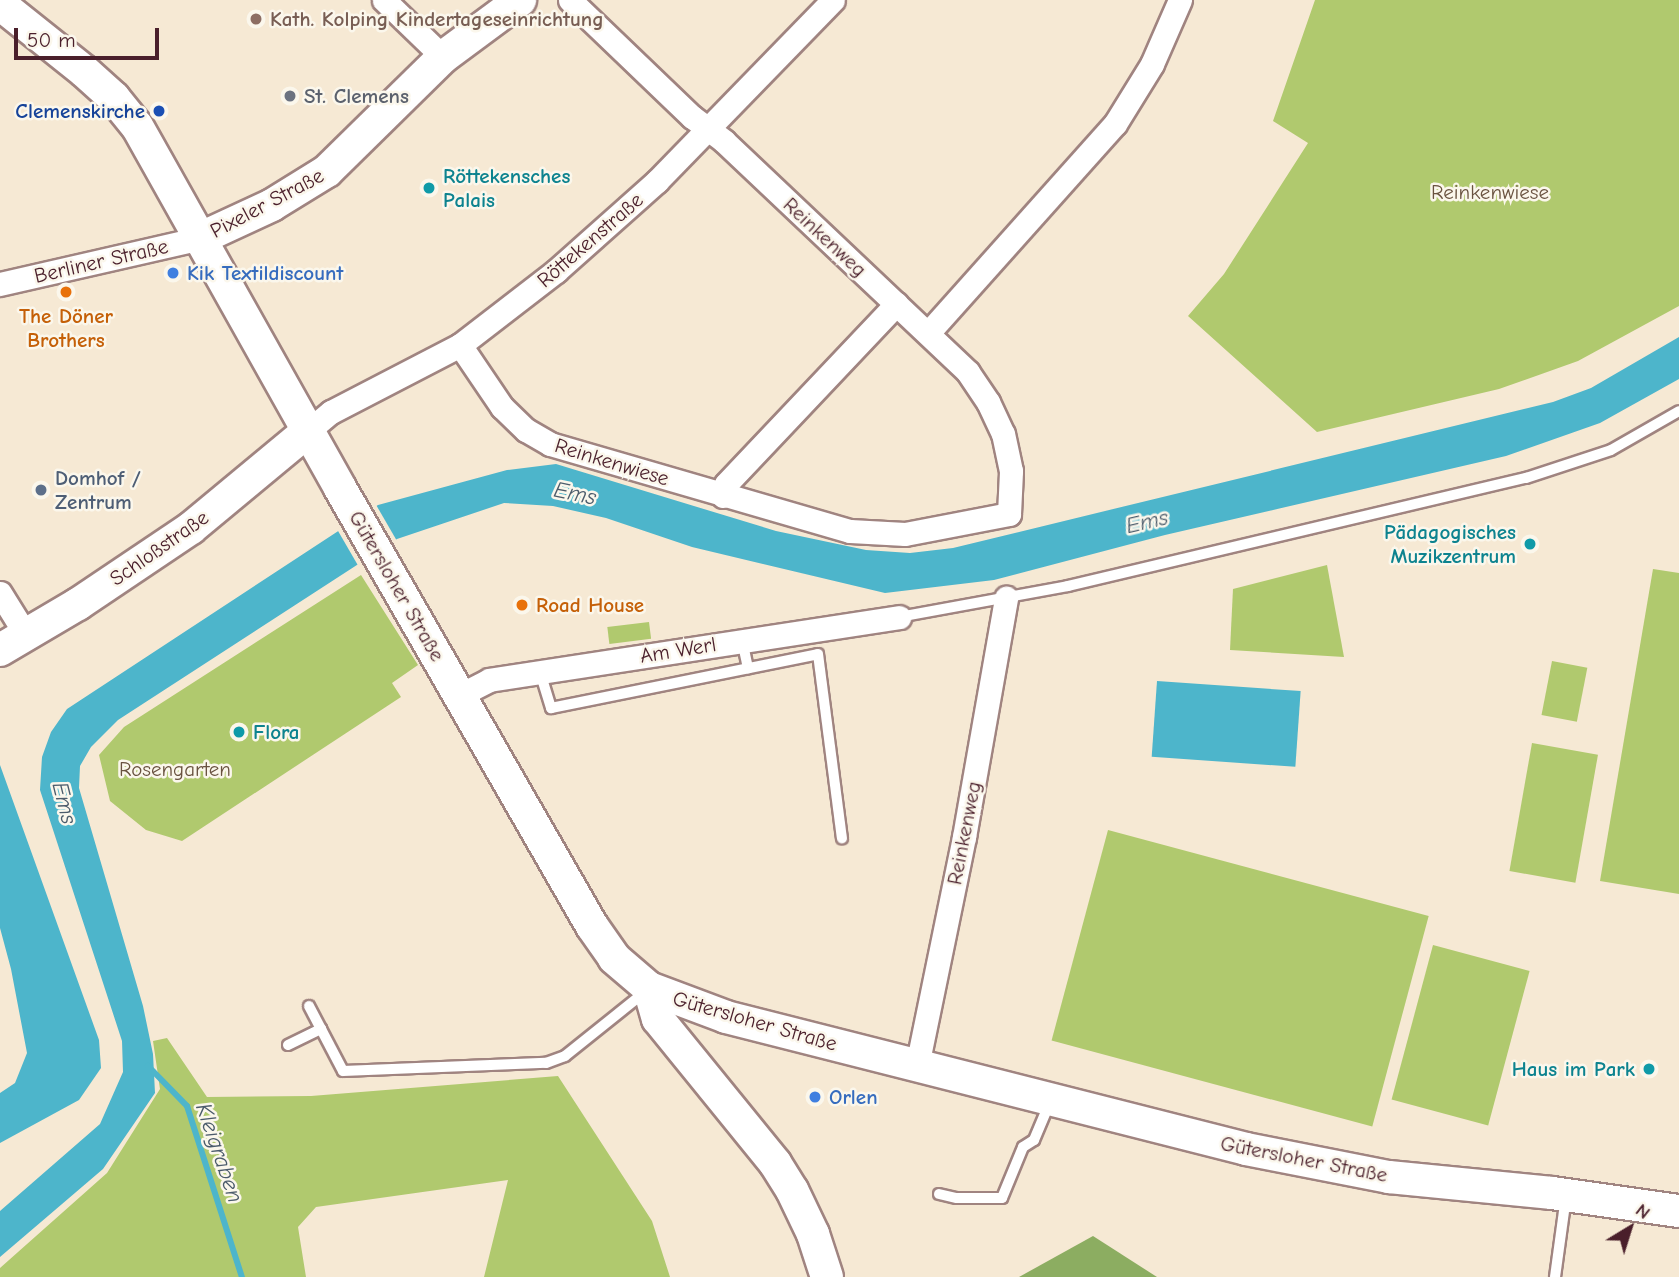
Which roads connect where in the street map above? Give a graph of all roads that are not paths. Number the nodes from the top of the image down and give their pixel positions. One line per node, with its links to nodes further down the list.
1 (384, 0): 7 (street)
2 (520, 0): 7 (main road, Pixeler Straße)
3 (570, 0): 8 (street, Reinkenweg)
4 (832, 0): 8 (street, Röttekenstraße)
5 (1180, 0): 12 (street)
6 (0, 4): 9 (main road, Gütersloher Straße)
7 (443, 58): 9 (main road, Pixeler Straße)
8 (709, 130): 11 (street, Reinkenweg); 13 (street, Röttekenstraße)
9 (201, 237): 10 (street, Berliner Straße); 15 (main road, Gütersloher Straße)
10 (0, 284)
11 (896, 303): 12 (street, Reinkenweg); 16 (street)
12 (928, 333): 17 (street, Reinkenweg)
13 (460, 345): 15 (street, Röttekenstraße); 16 (street, Reinkenwiese)
14 (1679, 411): 19 (lane)
15 (308, 430): 22 (main road, Schloßstraße); 25 (main road, Gütersloher Straße)
16 (723, 496): 17 (street, Reinkenwiese)
17 (1009, 514)
18 (0, 593): 22 (street)
19 (1006, 598): 20 (lane); 31 (street, Reinkenweg)
20 (899, 617): 21 (street, Am Werl)
21 (742, 640): 23 (lane); 24 (street, Am Werl)
22 (13, 643)
23 (748, 668): 24 (lane); 26 (lane)
24 (540, 672): 25 (street, Am Werl)
25 (460, 695): 27 (main road, Gütersloher Straße)
26 (842, 838)
27 (649, 988): 29 (lane); 31 (main road, Gütersloher Straße); 36 (main road)
28 (309, 1006): 29 (lane)
29 (321, 1028): 30 (lane)
30 (288, 1045)
31 (917, 1066): 32 (main road, Gütersloher Straße)
32 (1051, 1100): 33 (lane); 34 (main road, Gütersloher Straße)
33 (939, 1194)
34 (1566, 1195): 35 (main road, Gütersloher Straße); 37 (lane)
35 (1679, 1211)
36 (827, 1277)
37 (1555, 1277)

